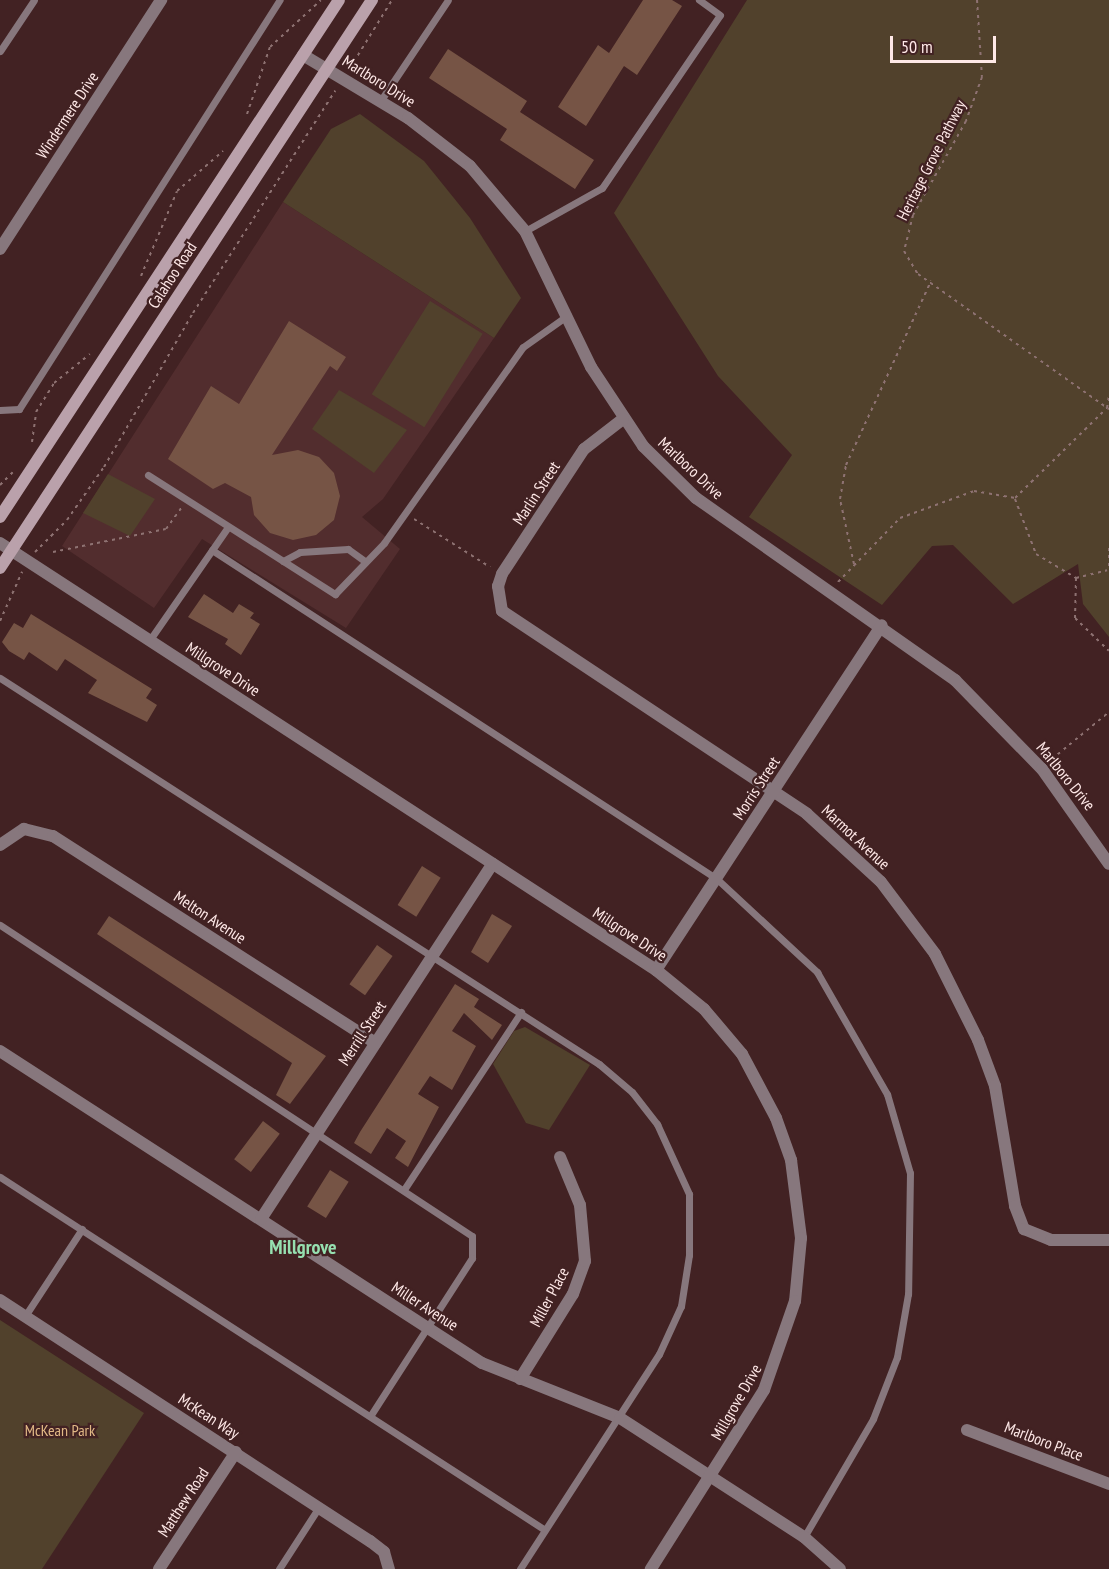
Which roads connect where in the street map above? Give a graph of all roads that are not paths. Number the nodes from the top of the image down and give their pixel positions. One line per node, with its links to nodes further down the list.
1 (34, 0): 8 (lane)
2 (161, 0): 13 (street, Windermere Drive)
3 (280, 0): 15 (lane)
4 (339, 0): 9 (main road, Calahoo Road)
5 (372, 0): 10 (main road, Calahoo Road)
6 (448, 0): 11 (lane)
7 (699, 0): 12 (lane)
8 (0, 51)
9 (303, 55): 10 (street, Marlboro Drive); 18 (main road, Calahoo Road)
10 (327, 68): 11 (street, Marlboro Drive); 22 (main road, Calahoo Road)
11 (381, 100): 12 (street, Marlboro Drive)
12 (525, 231): 14 (street, Marlboro Drive)
13 (0, 249)
14 (568, 315): 16 (street, Marlboro Drive); 23 (lane)
15 (0, 410)
16 (623, 419): 26 (street, Marlin Street); 27 (street, Marlboro Drive)
17 (148, 475): 19 (lane)
18 (0, 517)
19 (228, 527): 21 (lane); 24 (lane)
20 (0, 543): 22 (street, Millgrove Drive)
21 (212, 550): 28 (lane); 34 (lane)
22 (11, 551): 25 (main road, Calahoo Road); 28 (street, Millgrove Drive)
23 (363, 560): 24 (lane); 24 (lane)
24 (283, 561)
25 (0, 568)
26 (498, 599): 30 (street, Marmot Avenue)
27 (882, 625): 30 (street, Morris Street); 33 (street, Marlboro Drive)
28 (149, 641): 32 (street, Millgrove Drive)
29 (0, 678): 36 (lane)
30 (774, 790): 34 (street, Morris Street); 47 (street, Marmot Avenue)
31 (0, 845): 39 (street, Melton Avenue)
32 (492, 864): 36 (street, Merrill Street); 37 (street, Millgrove Drive)
33 (1109, 864)
34 (717, 879): 37 (street, Morris Street); 60 (lane)
35 (0, 925): 41 (lane)
36 (432, 956): 38 (lane); 39 (street, Merrill Street)
37 (656, 970): 56 (street, Millgrove Drive)
38 (521, 1012): 44 (lane); 53 (lane)
39 (375, 1043): 41 (street, Merrill Street)
40 (0, 1052): 45 (street, Miller Avenue)
41 (317, 1132): 44 (lane); 45 (street, Merrill Street)
42 (560, 1157): 51 (street, Miller Place)
43 (0, 1177): 46 (lane)
44 (405, 1188): 50 (lane)
45 (261, 1219): 50 (street, Miller Avenue)
46 (82, 1229): 49 (lane); 52 (lane)
47 (1109, 1240)
48 (0, 1300): 49 (street, McKean Way)
49 (25, 1317): 55 (street, McKean Way)
50 (429, 1327): 51 (street, Miller Avenue); 52 (lane)
51 (520, 1379): 53 (street, Miller Avenue)
52 (370, 1416): 59 (lane)
53 (620, 1418): 56 (street, Miller Avenue); 59 (lane)
54 (967, 1430): 57 (street, Marlboro Place)
55 (236, 1452): 58 (street, McKean Way); 61 (street, Matthew Road)
56 (711, 1477): 60 (street, Miller Avenue); 65 (street, Millgrove Drive)
57 (1109, 1484)
58 (319, 1507): 62 (lane); 63 (street, McKean Way)
59 (545, 1530): 64 (lane)
60 (804, 1537): 66 (street, Miller Avenue)
61 (159, 1569)
62 (279, 1569)
63 (389, 1569)
64 (520, 1569)
65 (651, 1569)
66 (840, 1569)

